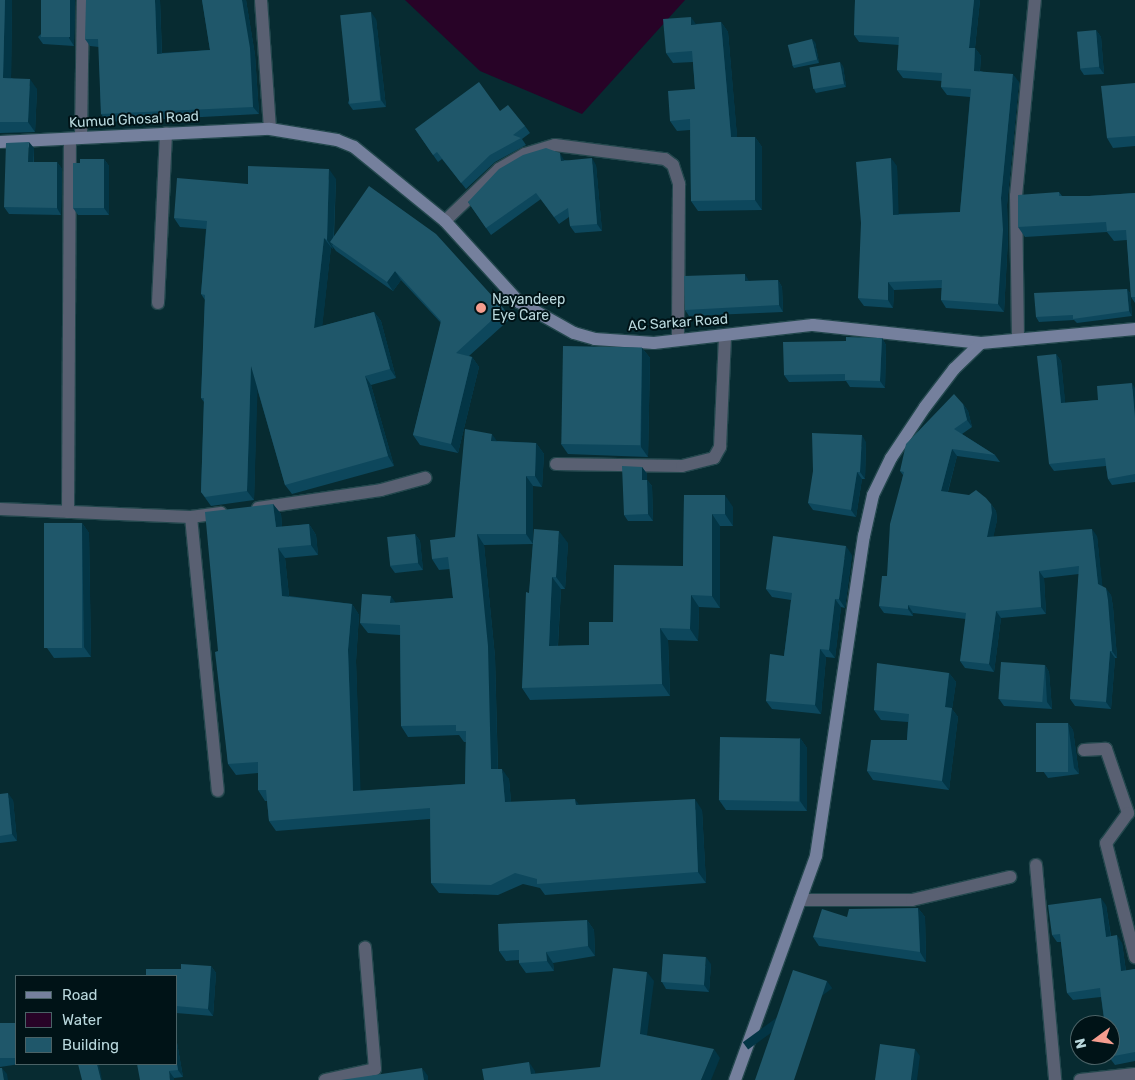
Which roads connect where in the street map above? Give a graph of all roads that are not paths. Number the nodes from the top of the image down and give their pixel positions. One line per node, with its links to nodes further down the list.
1 (84, 0): 6 (street)
2 (261, 0): 4 (street)
3 (1035, 0): 12 (street)
4 (270, 129): 5 (street, Kumud Ghosal Road); 8 (street, AC Sarkar Road)
5 (166, 133): 6 (street, Kumud Ghosal Road); 9 (street)
6 (75, 138): 7 (street, Kumud Ghosal Road); 18 (street)
7 (0, 142)
8 (445, 221): 13 (street, AC Sarkar Road); 13 (street)
9 (158, 303)
10 (1135, 329): 12 (street, AC Sarkar Road)
11 (725, 335): 13 (street, AC Sarkar Road); 14 (street, AC Sarkar Road); 15 (street)
12 (1018, 338): 14 (street, AC Sarkar Road)
13 (678, 340)
14 (981, 343): 24 (street)
15 (556, 464)
16 (425, 478): 19 (street)
17 (0, 509): 18 (street)
18 (68, 512): 19 (street)
19 (191, 518): 21 (street)
20 (1084, 750): 26 (street)
21 (218, 791)
22 (1036, 865): 31 (street)
23 (1010, 876): 24 (street)
24 (800, 900): 30 (street)
25 (365, 946): 27 (street)
26 (1135, 957)
27 (377, 1074): 29 (street)
28 (1135, 1074): 32 (street)
29 (325, 1080)
30 (735, 1080)
31 (1055, 1080)
32 (1080, 1080)

